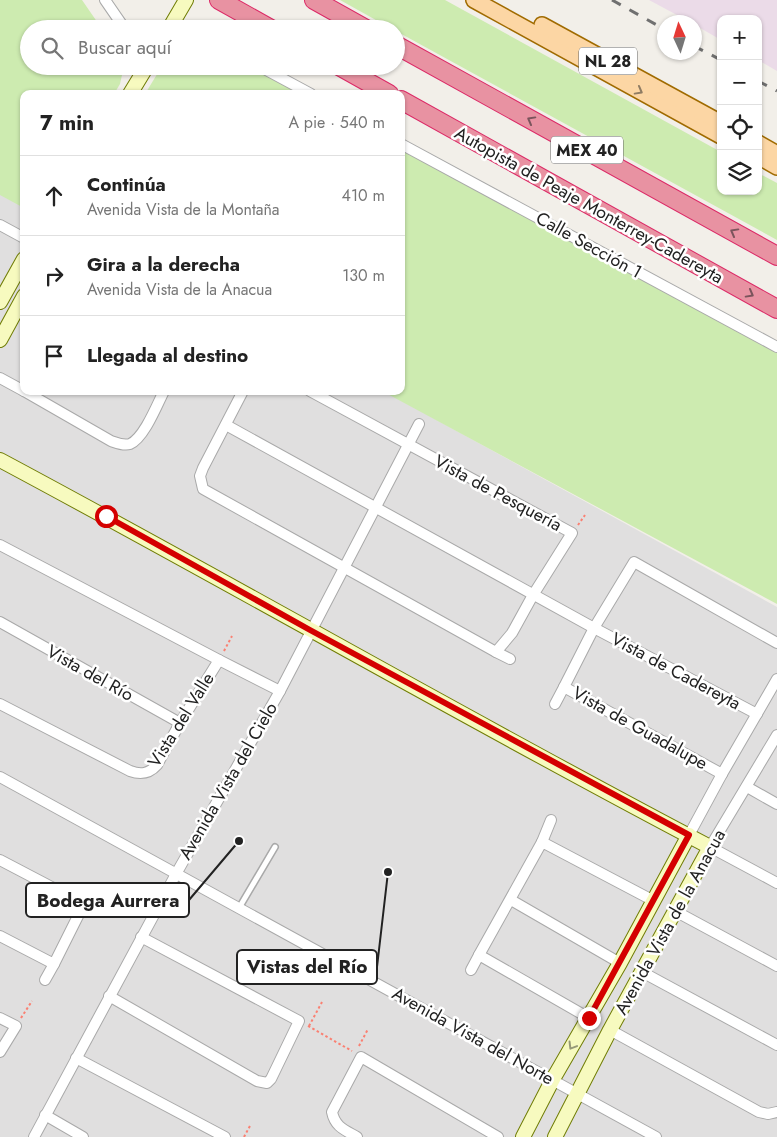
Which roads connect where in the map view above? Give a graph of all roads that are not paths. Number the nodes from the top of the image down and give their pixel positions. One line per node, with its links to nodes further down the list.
1 (104, 0): 7 (street)
2 (186, 0): 8 (street)
3 (219, 0): 9 (highway)
4 (314, 0): 10 (highway)
5 (474, 0): 20 (main road, one-way to 20)
6 (496, 0): 19 (main road, NL 28)
7 (118, 20)
8 (174, 20)
9 (255, 20)
10 (350, 20)
11 (405, 50): 28 (highway, MEX 40, one-way to 11)
12 (142, 75): 15 (street)
13 (275, 75): 16 (street)
14 (355, 75): 17 (highway)
15 (132, 90)
16 (303, 90)
17 (382, 90)
18 (405, 102): 31 (highway, Autopista de Peaje Monterrey-Cadereyta / MEX 40, one-way to 31)
19 (717, 121)
20 (717, 134)
21 (405, 146): 34 (street, Calle Sección 1)
22 (762, 146): 23 (main road)
23 (777, 154)
24 (762, 158): 25 (main road)
25 (777, 167)
26 (0, 225): 27 (street)
27 (20, 236)
28 (777, 256)
29 (20, 266): 30 (street)
30 (0, 301)
31 (777, 309)
32 (20, 312): 33 (street)
33 (0, 340)
34 (777, 347)
35 (0, 378): 36 (street)
36 (20, 389)
37 (31, 395): 38 (street)
38 (162, 395)
39 (240, 395): 42 (street)
40 (317, 395): 43 (street)
41 (419, 424): 43 (street, Avenida Vista del Cielo)
42 (226, 425): 45 (street, Vista de Cadereyta); 47 (street)
43 (409, 445): 45 (street, Avenida Vista del Cielo); 48 (street, Vista de Pesquería)
44 (0, 460): 51 (street)
45 (376, 507): 47 (street, Avenida Vista del Cielo); 48 (street, Vista de Cadereyta)
46 (0, 545): 55 (street, Vista del Valle)
47 (344, 567): 51 (street, Avenida Vista del Cielo); 53 (street)
48 (533, 595): 50 (street, Vista de Cadereyta); 53 (street, Vista de Pesquería)
49 (0, 622): 62 (street, Vista del Río)
50 (594, 628): 52 (street, Vista de Guadalupe); 57 (street, Vista de Guadalupe); 61 (street, Vista de Cadereyta)
51 (310, 630): 58 (street, Avenida Vista del Cielo); 69 (street)
52 (777, 643)
53 (496, 652): 54 (street)
54 (510, 659)
55 (219, 660): 58 (street); 62 (street, Vista del Valle)
56 (777, 680): 61 (street, Avenida Vista de la Anacua)
57 (564, 687): 60 (street); 64 (street, Vista de Guadalupe)
58 (280, 691): 74 (street, Avenida Vista del Cielo)
59 (0, 704): 62 (street, Vista del Valle)
60 (555, 704)
61 (758, 714): 64 (street, Avenida Vista de la Anacua)
62 (180, 723)
63 (777, 736): 66 (street, Avenida Vista de la Anacua)
64 (722, 774): 69 (street, Avenida Vista de la Anacua)
65 (0, 777): 74 (street, Avenida Vista del Norte)
66 (747, 787): 67 (street); 72 (street, Avenida Vista de la Anacua)
67 (777, 804)
68 (551, 820): 70 (street)
69 (689, 835): 72 (street); 77 (street, Avenida Vista de la Anacua)
70 (542, 842): 76 (street); 77 (street)
71 (275, 847): 78 (lane)
72 (710, 847): 75 (street); 79 (street, Avenida Vista de la Anacua)
73 (0, 860): 84 (street)
74 (176, 874): 78 (street, Avenida Vista del Norte); 81 (street, Avenida Vista del Cielo)
75 (777, 884)
76 (511, 900): 82 (street); 83 (street)
77 (654, 901): 83 (street, Avenida Vista de la Anacua)
78 (239, 908): 96 (street, Avenida Vista del Norte)
79 (675, 911): 85 (street); 87 (street, Avenida Vista de la Anacua)
80 (0, 936): 84 (street)
81 (141, 937): 89 (street, Avenida Vista del Cielo); 89 (street)
82 (480, 955): 86 (street); 91 (street)
83 (620, 963): 91 (street, Avenida Vista de la Anacua)
84 (54, 964): 88 (street)
85 (777, 966)
86 (471, 970)
87 (642, 972): 92 (street, Avenida Vista de la Anacua); 93 (street)
88 (45, 980)
89 (109, 996): 95 (street, Avenida Vista del Cielo)
90 (0, 1018): 94 (street)
91 (589, 1018): 96 (street, Avenida Vista de la Anacua, one-way to 96)
92 (610, 1030): 97 (street, Avenida Vista de la Anacua); 98 (street)
93 (777, 1045)
94 (0, 1052)
95 (76, 1058): 99 (street, Avenida Vista del Cielo); 102 (street)
96 (553, 1079): 97 (street, Avenida Vista del Norte); 105 (street, Avenida Vista de la Anacua)
97 (578, 1094): 106 (street, Avenida Vista de la Anacua); 107 (street, Avenida Vista del Norte)
98 (777, 1112)
99 (45, 1115): 100 (street, Avenida Vista del Cielo); 101 (street)
100 (34, 1137)
101 (83, 1137)
102 (225, 1137)
103 (357, 1137): 104 (street)
104 (498, 1137)
105 (523, 1137)
106 (555, 1137)
107 (656, 1137)

